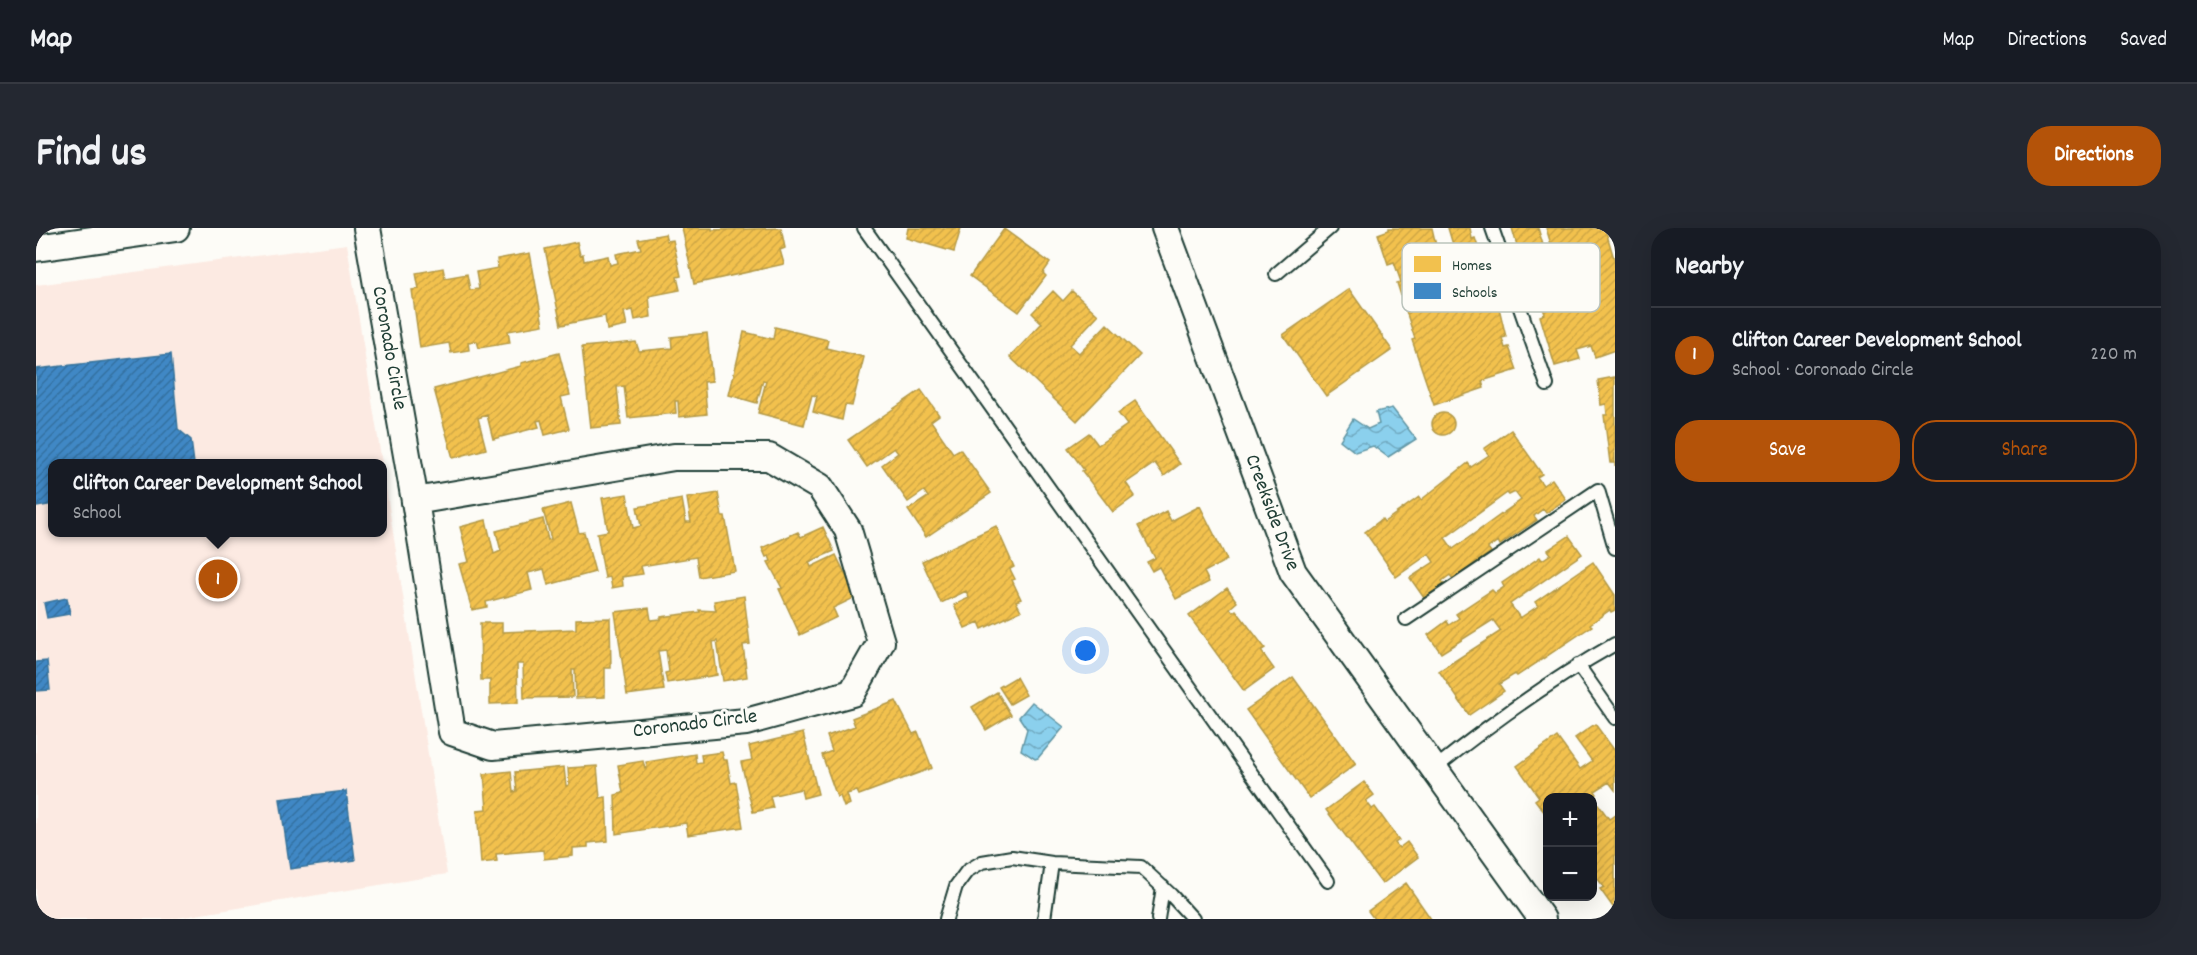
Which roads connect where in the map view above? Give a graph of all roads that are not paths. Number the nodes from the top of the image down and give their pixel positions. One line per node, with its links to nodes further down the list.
1 (176, 228): 7 (street)
2 (367, 228): 13 (street, Coronado Circle)
3 (864, 228): 21 (lane)
4 (1165, 228): 19 (street, Creekside Drive)
5 (1330, 228): 10 (lane)
6 (1492, 228): 8 (lane)
7 (94, 234): 9 (street)
8 (1497, 243)
9 (36, 248)
10 (1276, 274)
11 (1521, 312): 12 (lane)
12 (1547, 385)
13 (415, 501): 13 (street, Coronado Circle)
14 (1615, 548): 15 (lane)
15 (1406, 619)
16 (1615, 644): 17 (lane)
17 (1578, 665): 18 (lane); 19 (lane)
18 (1615, 718)
19 (1434, 770): 27 (street, Creekside Drive)
20 (1052, 863): 22 (lane); 23 (lane); 24 (lane)
21 (1328, 881)
22 (1162, 887): 25 (lane); 26 (lane)
23 (946, 919)
24 (1044, 919)
25 (1158, 919)
26 (1192, 919)
27 (1542, 919)

